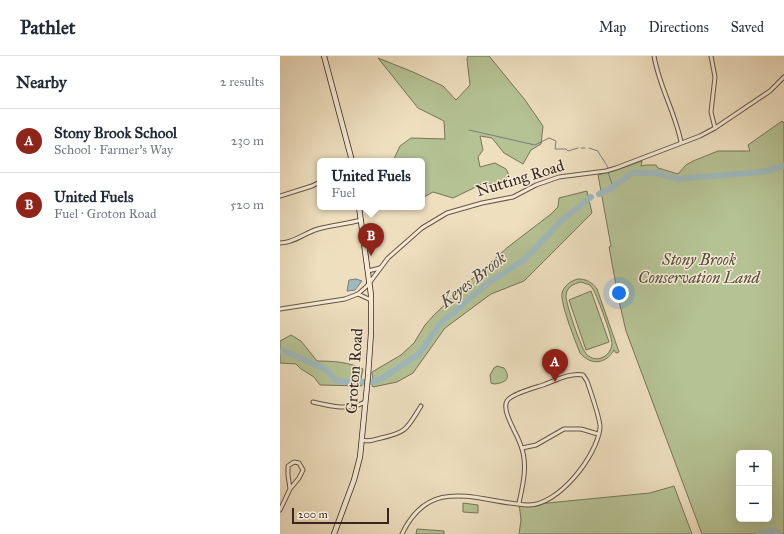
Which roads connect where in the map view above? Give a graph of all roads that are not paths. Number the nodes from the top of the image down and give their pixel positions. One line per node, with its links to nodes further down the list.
1 (324, 56): 7 (main road)
2 (654, 56): 6 (street)
3 (711, 56): 5 (street)
4 (784, 78): 5 (street, Nutting Road)
5 (715, 128): 6 (street, Nutting Road)
6 (681, 142): 13 (street, Nutting Road)
7 (351, 158)
8 (317, 184): 9 (street)
9 (280, 196)
10 (359, 210): 11 (main road, Groton Road)
11 (361, 220): 12 (street); 14 (main road, Groton Road)
12 (280, 243)
13 (380, 268): 14 (street); 15 (street, Nutting Road)
14 (368, 271): 15 (main road, Groton Road)
15 (370, 282): 16 (street, Nutting Road); 17 (main road, Groton Road)
16 (358, 294): 17 (street); 18 (street)
17 (371, 300): 20 (main road, Groton Road)
18 (280, 309)
19 (313, 402): 20 (street)
20 (365, 402): 23 (main road, Groton Road)
21 (421, 406): 23 (street)
22 (598, 434): 24 (street); 24 (street); 26 (street)
23 (362, 440): 28 (main road, Groton Road)
24 (522, 448): 26 (street)
25 (290, 489): 25 (street); 27 (street)
26 (519, 503): 29 (street)
27 (280, 510)
28 (334, 534)
29 (402, 534)

